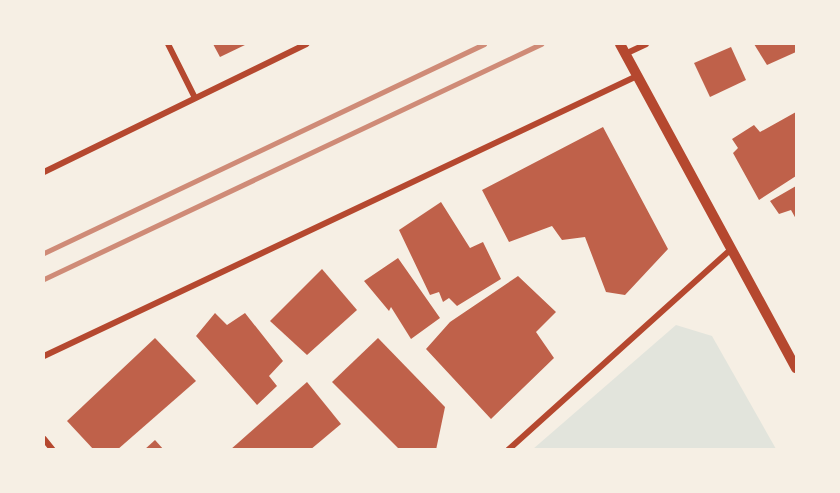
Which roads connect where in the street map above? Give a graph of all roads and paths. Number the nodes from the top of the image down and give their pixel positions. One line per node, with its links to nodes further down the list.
1 (168, 44): 6 (street)
2 (306, 44): 6 (street)
3 (646, 44): 4 (street)
4 (622, 49): 5 (street)
5 (635, 78): 8 (street); 9 (street)
6 (195, 98): 7 (street)
7 (44, 172)
8 (730, 249): 10 (street); 13 (street)
9 (44, 356)
10 (796, 368)
11 (44, 439): 12 (street)
12 (53, 450)
13 (508, 450)

